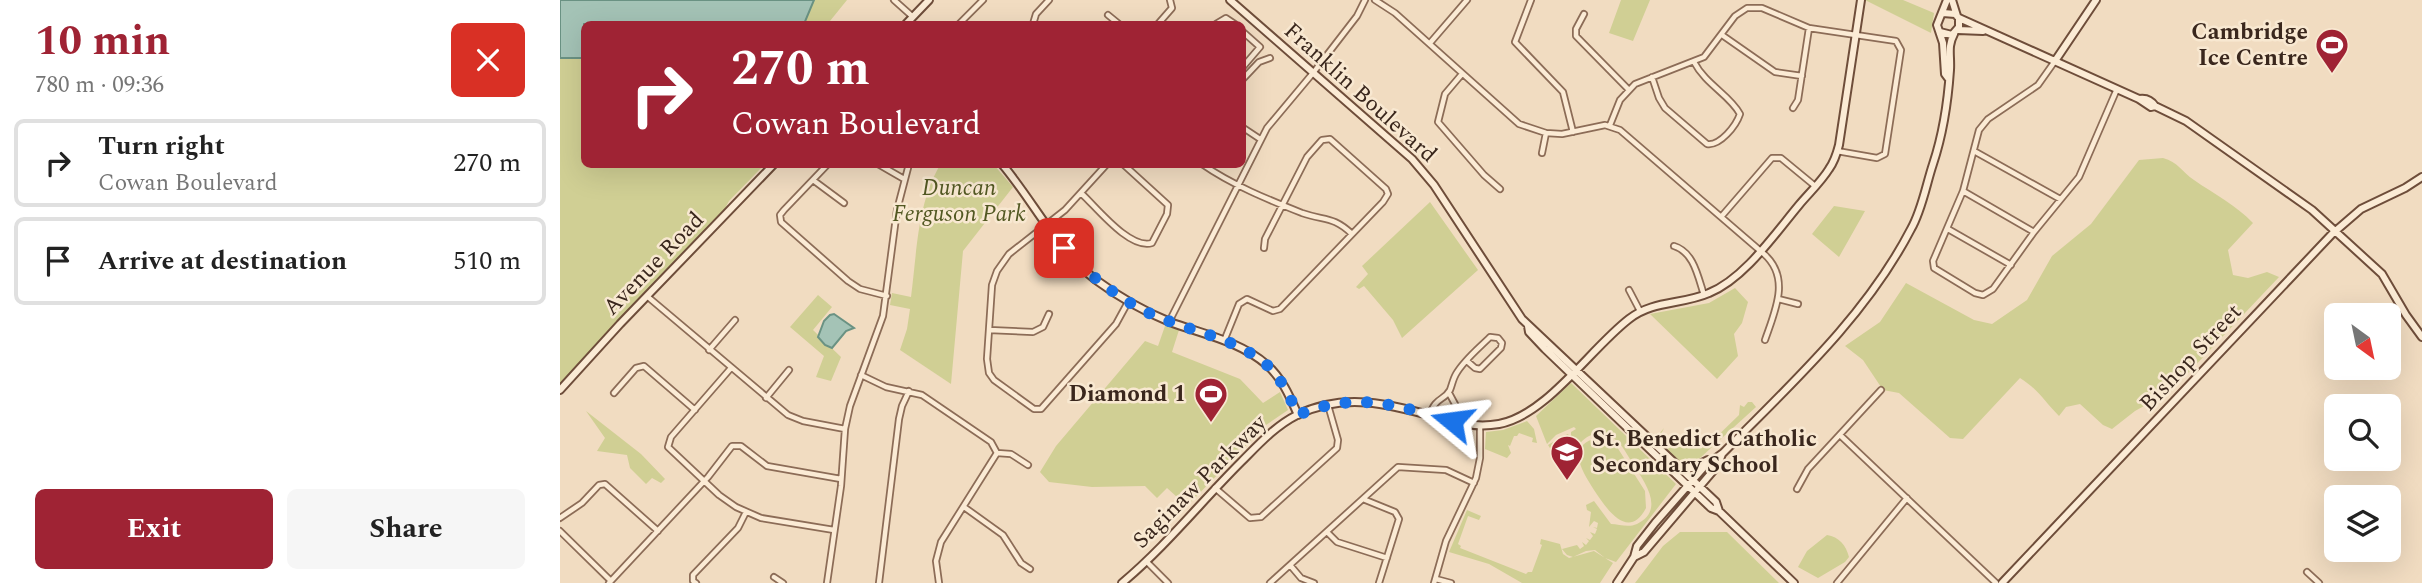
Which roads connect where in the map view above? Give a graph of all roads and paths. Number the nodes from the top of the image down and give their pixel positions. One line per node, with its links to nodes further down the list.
1 (894, 0): 17 (street)
2 (929, 0): 17 (main road)
3 (983, 0): 20 (street)
4 (1049, 0): 21 (street)
5 (1170, 0): 23 (street)
6 (1230, 0): 36 (main road, Franklin Boulevard)
7 (1365, 0): 36 (street)
8 (1375, 0): 31 (street)
9 (1467, 0): 31 (street)
10 (1531, 0): 47 (street)
11 (1861, 0): 30 (main road)
12 (1949, 0): 14 (main road); 18 (main road)
13 (2096, 0): 33 (main road)
14 (1943, 13): 18 (main road); 26 (main road)
15 (1584, 14): 43 (street)
16 (1108, 15): 22 (street)
17 (913, 17): 19 (main road)
18 (1958, 17): 25 (main road); 27 (main road)
19 (909, 21)
20 (963, 21)
21 (1033, 21)
22 (1115, 21)
23 (1161, 21)
24 (1809, 28): 29 (street); 30 (street); 40 (street)
25 (1985, 30): 27 (main road); 33 (main road)
26 (1940, 32): 27 (main road); 41 (main road)
27 (1956, 32): 41 (main road)
28 (1246, 35): 35 (street)
29 (1722, 35): 34 (street); 40 (street)
30 (1856, 35): 50 (main road); 50 (street)
31 (1430, 43): 37 (street)
32 (1270, 58): 38 (street)
33 (2055, 61): 42 (main road); 51 (street)
34 (1694, 62): 39 (street); 39 (street)
35 (1246, 63)
36 (1313, 73): 49 (street); 103 (main road, Franklin Boulevard)
37 (1462, 74): 48 (street); 68 (street)
38 (1246, 76)
39 (1652, 76): 43 (street)
40 (1802, 76): 44 (street)
41 (1948, 78): 120 (main road)
42 (2117, 89): 71 (street); 77 (main road)
43 (1629, 90): 45 (street)
44 (1793, 108)
45 (1610, 125): 47 (street); 74 (street)
46 (1246, 130): 49 (street)
47 (1573, 132): 48 (street)
48 (1546, 133): 52 (street)
49 (1260, 139): 61 (street)
50 (1837, 151): 67 (main road)
51 (1974, 151): 69 (street); 71 (street)
52 (1542, 153)
53 (770, 168): 87 (main road, Avenue Road)
54 (824, 168): 65 (street)
55 (885, 168): 64 (street)
56 (908, 168): 64 (street)
57 (1005, 168): 75 (main road)
58 (1104, 168): 70 (street)
59 (1127, 168): 70 (street)
60 (1209, 168): 66 (street)
61 (1246, 168)
62 (1246, 168): 66 (street)
63 (2422, 177): 77 (main road, Bishop Street)
64 (904, 179): 86 (street)
65 (813, 180): 72 (street); 86 (street)
66 (1238, 184): 73 (street); 94 (street)
67 (1815, 186): 74 (street); 82 (main road)
68 (1500, 190)
69 (1963, 191): 76 (street); 78 (street)
70 (1082, 194): 75 (street)
71 (2060, 199): 78 (street)
72 (844, 203)
73 (1283, 205): 79 (street); 79 (street); 81 (street)
74 (1721, 216): 82 (street)
75 (1046, 225): 89 (main road); 95 (street)
76 (1948, 229): 83 (street); 83 (street)
77 (2336, 230): 96 (main road); 164 (main road, Bishop Street)
78 (2034, 232): 83 (street)
79 (1352, 234): 98 (street)
80 (1674, 246): 85 (street)
81 (1264, 248)
82 (1760, 250): 85 (main road); 88 (street)
83 (2011, 265)
84 (1629, 290): 91 (street)
85 (1704, 295): 91 (main road)
86 (887, 296): 104 (street)
87 (648, 297): 99 (street); 105 (main road, Avenue Road)
88 (1778, 299): 90 (street); 97 (street)
89 (1128, 302): 94 (main road); 95 (street)
90 (1798, 304)
91 (1640, 312): 103 (main road, Saginaw Parkway)
92 (1049, 314): 95 (street)
93 (735, 320): 99 (street)
94 (1169, 322): 98 (main road)
95 (989, 330)
96 (2422, 337)
97 (1765, 340)
98 (1224, 341): 113 (main road)
99 (709, 350): 101 (street)
100 (1467, 361): 100 (street); 109 (street)
101 (731, 368): 110 (street); 112 (street)
102 (789, 370): 110 (street)
103 (1573, 371): 116 (main road, Saginaw Parkway); 123 (main road, Franklin Boulevard); 127 (main road, Franklin Boulevard)
104 (861, 374): 107 (street); 117 (street)
105 (560, 390)
106 (1881, 390): 118 (street)
107 (909, 391): 119 (street); 152 (street)
108 (614, 393): 112 (street)
109 (1449, 393): 114 (street); 115 (street)
110 (766, 398): 117 (street)
111 (1328, 405): 113 (main road, Saginaw Parkway); 114 (main road, Saginaw Parkway); 128 (street)
112 (695, 410): 125 (street)
113 (1298, 415): 128 (main road, Saginaw Parkway)
114 (1430, 415): 115 (main road, Saginaw Parkway)
115 (1452, 421): 116 (main road, Saginaw Parkway)
116 (1480, 426): 126 (street)
117 (845, 429): 124 (street)
118 (1840, 435): 130 (street); 131 (street)
119 (997, 453): 122 (street); 133 (street)
120 (1723, 453): 121 (main road); 129 (main road)
121 (1713, 458): 123 (main road); 127 (main road)
122 (1028, 465)
123 (1681, 469): 127 (main road, Franklin Boulevard)
124 (841, 479): 125 (street); 136 (street)
125 (704, 481): 134 (street); 138 (street)
126 (1474, 483): 132 (street); 147 (street)
127 (1690, 483): 129 (main road, Franklin Boulevard); 140 (main road)
128 (1215, 488): 142 (main road, Saginaw Parkway)
129 (1697, 489): 140 (main road); 161 (main road, Franklin Boulevard)
130 (1797, 489)
131 (1907, 498): 162 (street); 163 (street)
132 (1363, 499): 139 (street); 141 (street)
133 (964, 507): 144 (street); 153 (street)
134 (746, 512): 136 (street); 149 (street)
135 (560, 519): 138 (street)
136 (834, 530): 151 (street)
137 (560, 531): 148 (street)
138 (658, 531): 148 (street)
139 (1327, 532): 141 (street); 143 (street)
140 (1634, 557): 160 (main road)
141 (1387, 558): 158 (street)
142 (1146, 561): 154 (main road, Saginaw Parkway); 155 (street)
143 (1290, 565): 156 (street); 157 (street)
144 (1030, 569)
145 (2308, 572): 165 (street)
146 (774, 577): 150 (street)
147 (1435, 581): 159 (street)
148 (610, 582)
149 (696, 583)
150 (783, 583)
151 (827, 583)
152 (879, 583)
153 (939, 583)
154 (1122, 583)
155 (1168, 583)
156 (1270, 583)
157 (1314, 583)
158 (1380, 583)
159 (1451, 583)
160 (1617, 583)
161 (1794, 583)
162 (1837, 583)
163 (1996, 583)
164 (2002, 583)
165 (2319, 583)

